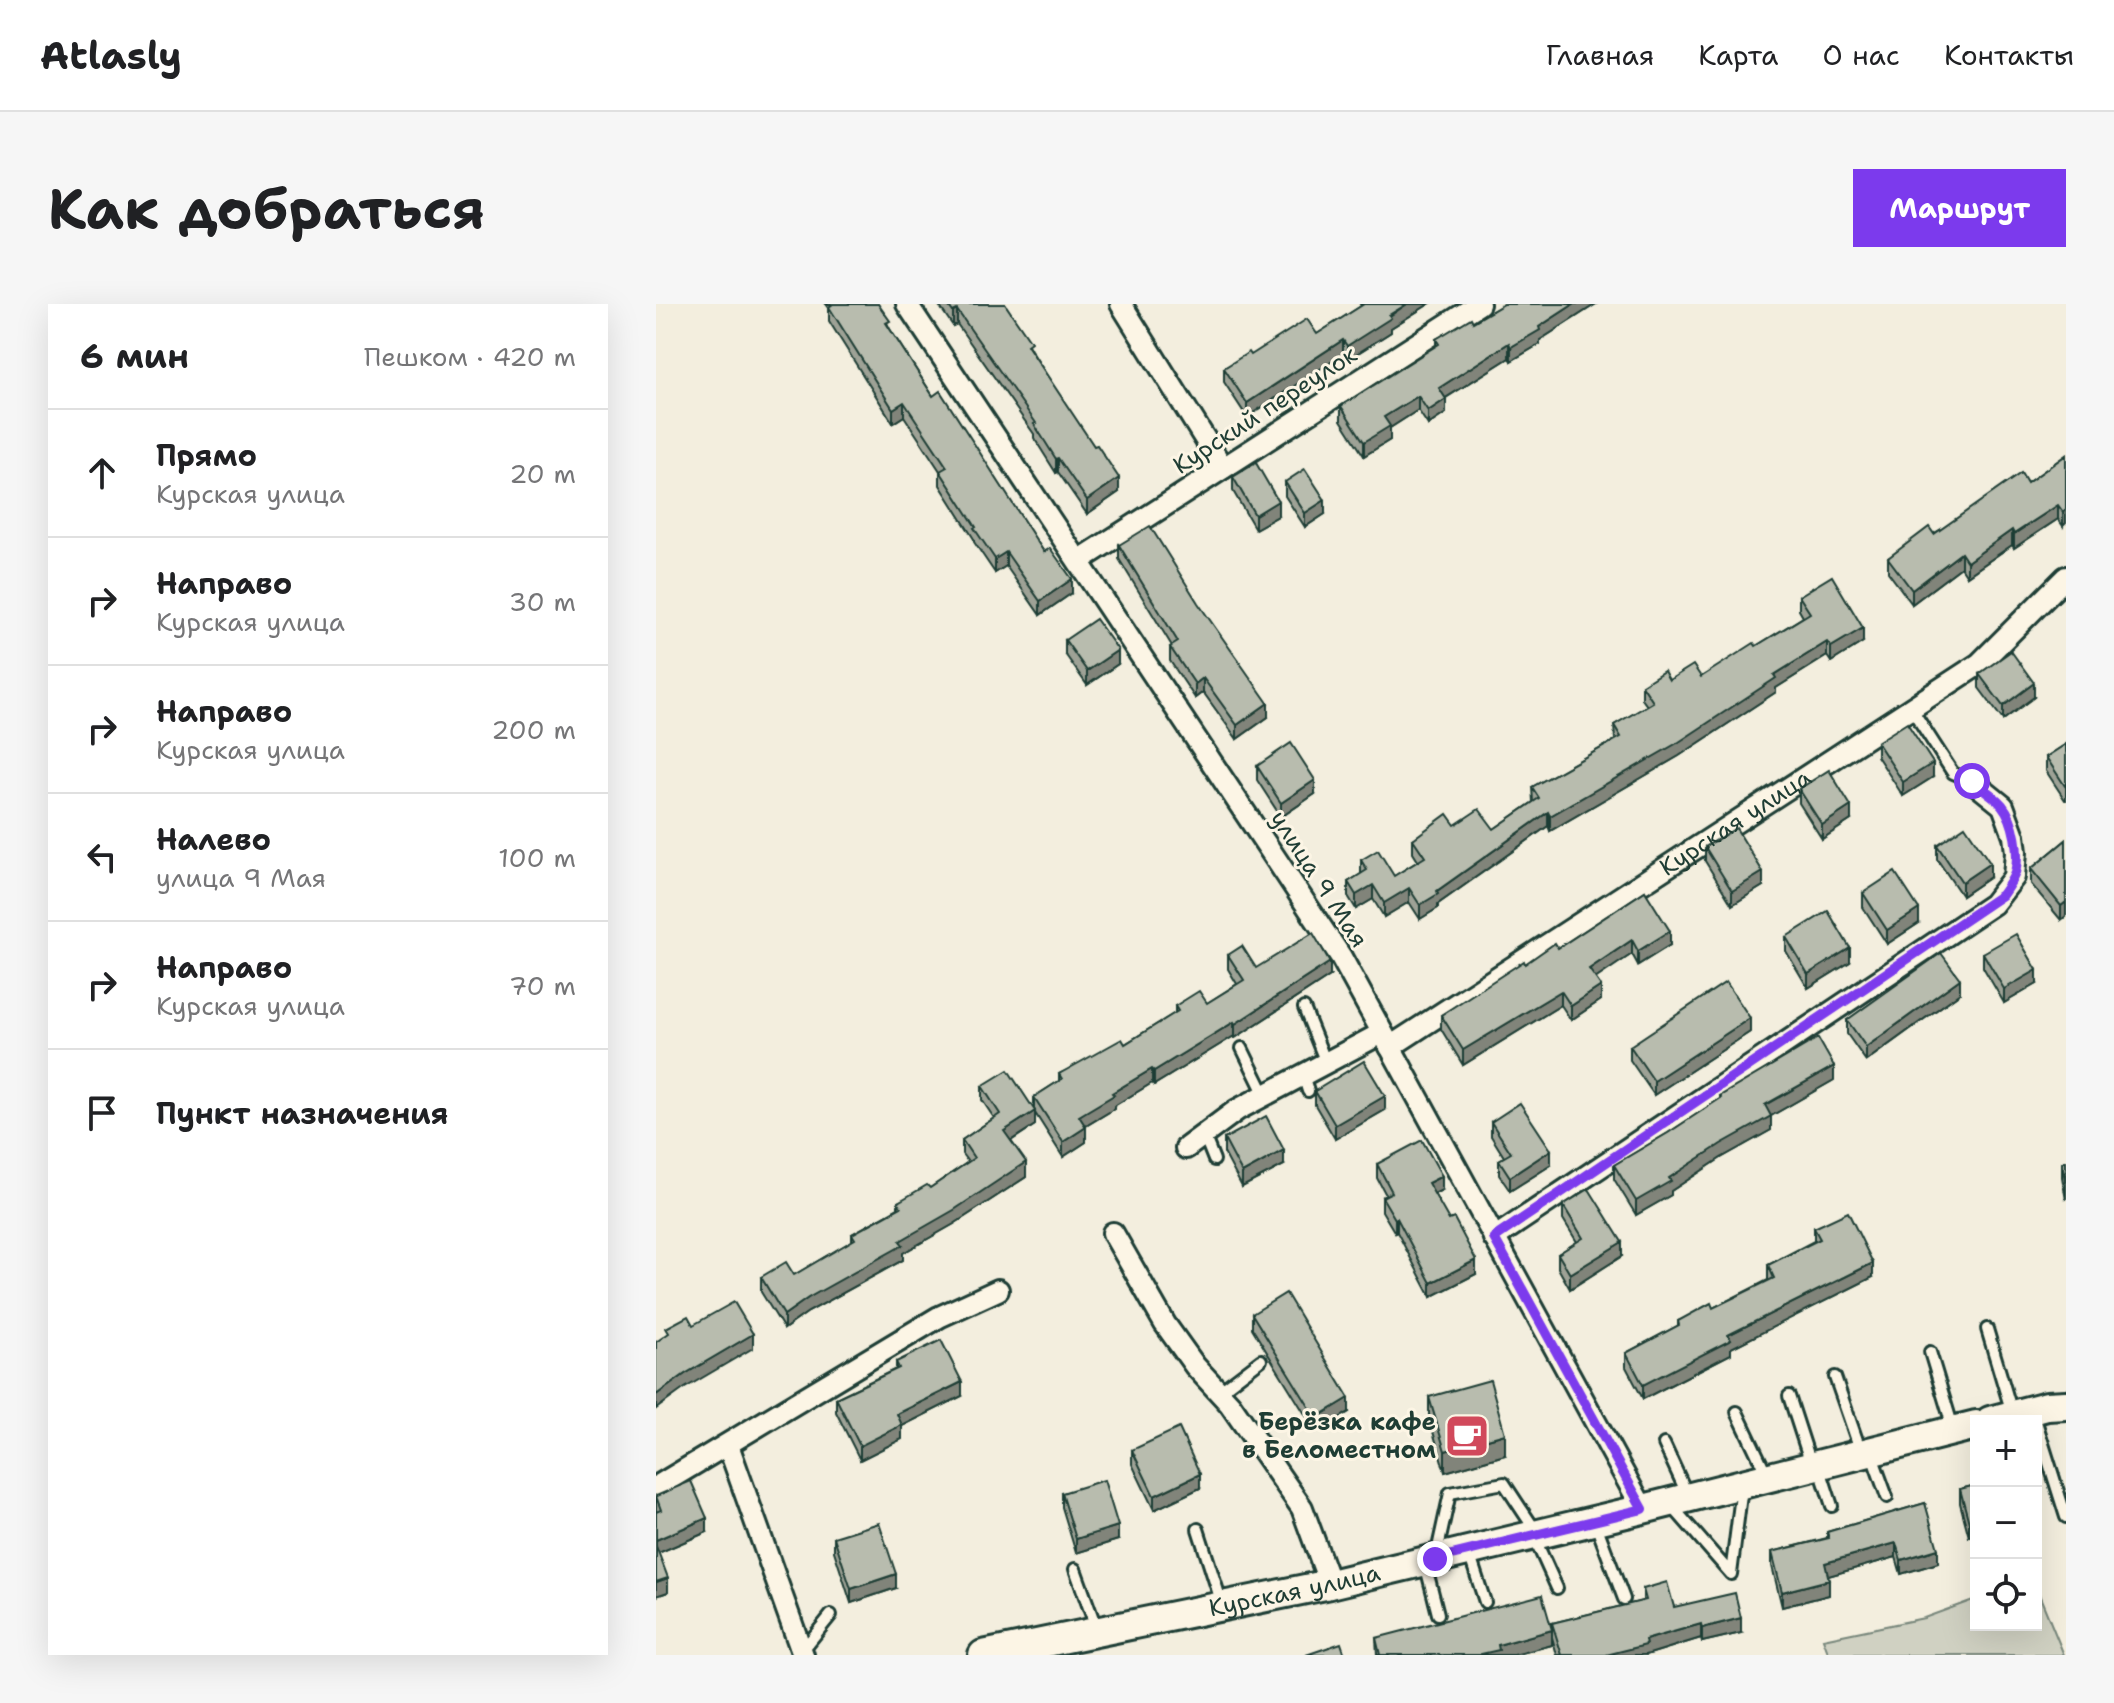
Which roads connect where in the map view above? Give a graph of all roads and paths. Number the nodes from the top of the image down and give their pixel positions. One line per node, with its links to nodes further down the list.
1 (907, 304): 5 (street, улица 9 Мая)
2 (1121, 304): 4 (street)
3 (1479, 304): 4 (street, Курский переулок)
4 (1223, 468): 5 (street, Курский переулок)
5 (1080, 560): 10 (street, улица 9 Мая)
6 (2066, 577): 7 (street, Курская улица)
7 (1911, 708): 8 (lane); 10 (street, Курская улица)
8 (1972, 781): 18 (street)
9 (1304, 1008): 12 (lane)
10 (1386, 1040): 12 (street, Курская улица); 18 (street, улица 9 Мая)
11 (1242, 1048): 13 (lane)
12 (1326, 1063): 13 (street, Курская улица)
13 (1265, 1095): 14 (street, Курская улица)
14 (1204, 1135): 15 (street, Курская улица); 16 (lane)
15 (1186, 1148)
16 (1214, 1160)
17 (1113, 1233): 24 (street)
18 (1494, 1238): 40 (street, улица 9 Мая)
19 (998, 1290): 33 (street)
20 (1987, 1329): 29 (lane)
21 (1930, 1352): 28 (lane)
22 (1261, 1360): 24 (lane)
23 (1835, 1377): 34 (lane)
24 (1219, 1392): 49 (street)
25 (1789, 1396): 35 (lane)
26 (2066, 1405): 30 (street, Курская улица)
27 (1737, 1412): 36 (lane)
28 (1981, 1415)
29 (1988, 1415)
30 (2023, 1415)
31 (1970, 1427): 34 (street, Курская улица)
32 (1664, 1444): 40 (lane)
33 (728, 1445): 37 (street); 57 (street)
34 (1866, 1452): 35 (street, Курская улица); 39 (lane)
35 (1815, 1466): 36 (street, Курская улица); 41 (lane)
36 (1755, 1480): 40 (street, Курская улица); 40 (lane)
37 (656, 1487)
38 (2041, 1487): 42 (lane)
39 (1887, 1497)
40 (1667, 1503): 43 (street, Курская улица)
41 (1832, 1506)
42 (2066, 1517)
43 (1595, 1521): 45 (street, Курская улица); 51 (lane)
44 (1198, 1529): 53 (lane)
45 (1536, 1535): 46 (street, Курская улица); 47 (lane); 50 (lane)
46 (1469, 1551): 47 (street, Курская улица); 52 (lane)
47 (1430, 1560): 49 (street, Курская улица); 54 (lane)
48 (1075, 1569): 56 (lane)
49 (1330, 1584): 53 (street, Курская улица)
50 (1557, 1588)
51 (1624, 1599)
52 (1485, 1602)
53 (1223, 1606): 56 (street, Курская улица)
54 (1438, 1614)
55 (831, 1615): 57 (lane)
56 (1098, 1631): 58 (street, Курская улица)
57 (803, 1653)
58 (983, 1655)

